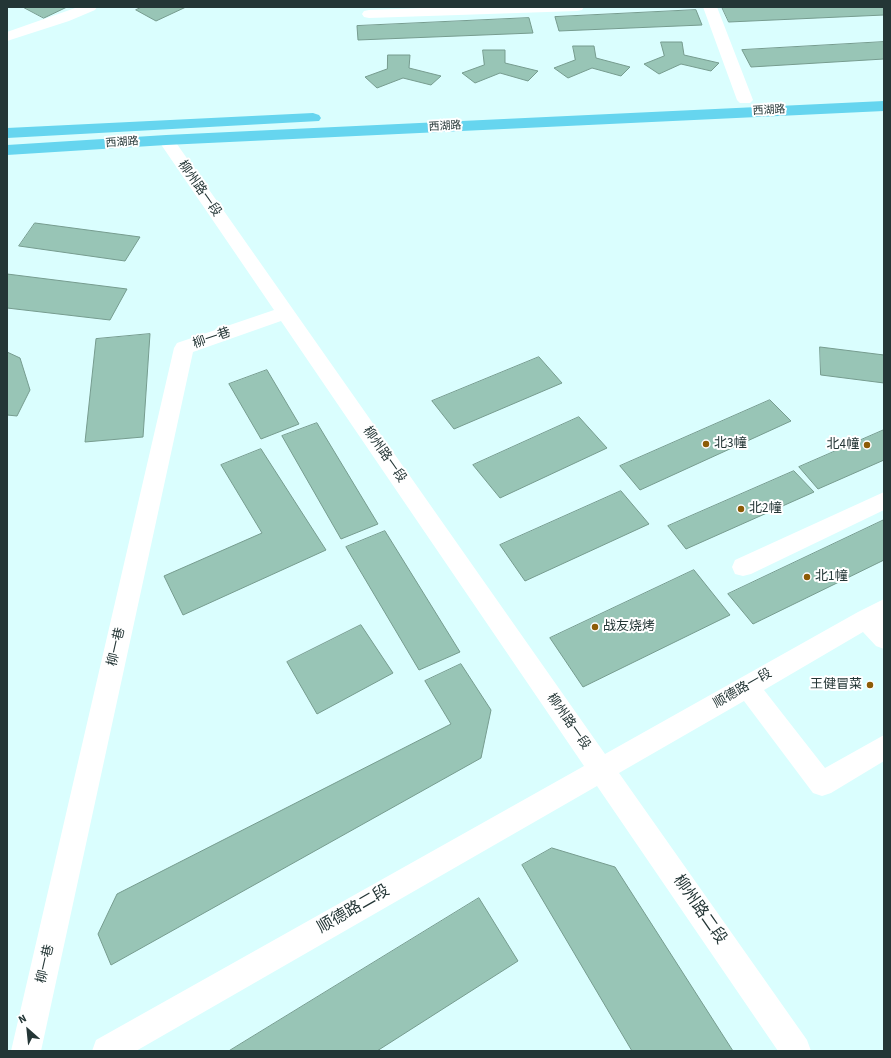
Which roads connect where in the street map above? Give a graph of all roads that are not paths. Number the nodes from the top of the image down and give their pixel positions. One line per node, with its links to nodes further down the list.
1 (90, 7): 5 (street)
2 (577, 7): 4 (street)
3 (710, 7): 7 (street)
4 (369, 14)
5 (7, 37)
6 (884, 95): 7 (main road, 西湖路)
7 (745, 100): 9 (main road, 西湖路)
8 (884, 106): 10 (main road, 西湖路)
9 (7, 133)
10 (166, 140): 11 (main road, 西湖路); 12 (street, 柳州路一段)
11 (7, 150)
12 (285, 313): 19 (street, 柳州路一段); 20 (street, 柳一巷)
13 (884, 500): 14 (street)
14 (743, 567)
15 (875, 614): 16 (street); 17 (street, 顺德路一段)
16 (884, 639)
17 (747, 687): 18 (street); 19 (street, 顺德路一段)
18 (884, 747)
19 (602, 770): 21 (street, 顺德路二段); 22 (street, 柳州路二段)
20 (26, 1051)
21 (107, 1051)
22 (796, 1051)

